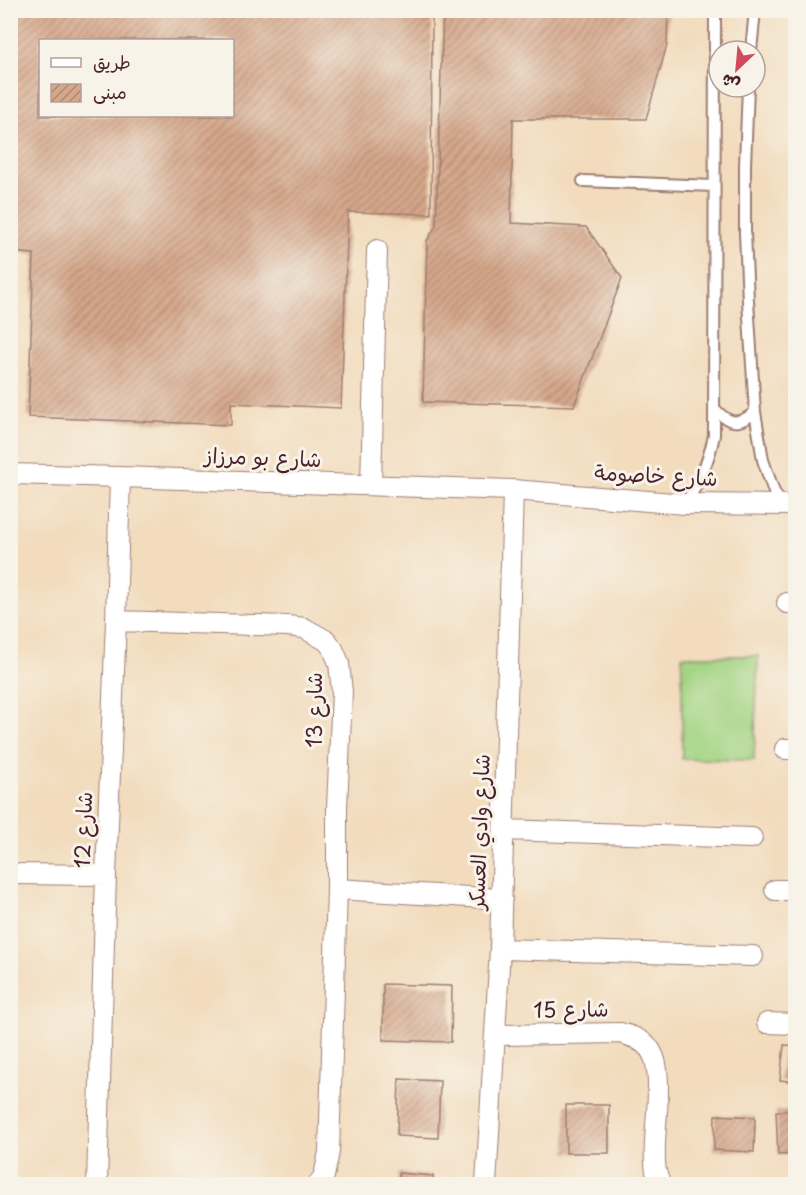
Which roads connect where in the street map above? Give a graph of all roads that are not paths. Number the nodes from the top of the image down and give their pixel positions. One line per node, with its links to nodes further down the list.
1 (715, 10): 6 (lane)
2 (755, 10): 3 (lane)
3 (752, 39)
4 (748, 99): 9 (lane)
5 (583, 181): 6 (lane)
6 (714, 186): 8 (lane)
7 (377, 250): 12 (street)
8 (715, 409): 9 (lane); 14 (lane)
9 (755, 412): 15 (lane)
10 (10, 474): 11 (street, شارع بو مرزاز)
11 (120, 477): 12 (street, شارع بو مرزاز); 16 (street, شارع 12)
12 (371, 485): 13 (street, شارع بو مرزاز)
13 (513, 490): 14 (street, شارع خاصومة); 17 (street, شارع وادي العسكر)
14 (684, 504): 15 (street, شارع خاصومة)
15 (789, 506)
16 (117, 621): 20 (street, شارع 12); 21 (street, شارع 13)
17 (504, 830): 18 (street); 24 (street, شارع وادي العسكر)
18 (752, 838)
19 (10, 874): 20 (street)
20 (106, 875): 31 (street, شارع 12)
21 (337, 889): 24 (street); 32 (street, شارع 13)
22 (775, 890): 23 (street)
23 (795, 890)
24 (502, 899): 25 (street, شارع وادي العسكر)
25 (500, 949): 26 (street); 29 (street, شارع وادي العسكر)
26 (753, 956)
27 (767, 1023): 28 (street)
28 (795, 1024)
29 (495, 1035): 30 (street, شارع وادي العسكر); 33 (street, شارع 15)
30 (488, 1181)
31 (97, 1185)
32 (318, 1185)
33 (660, 1185)

